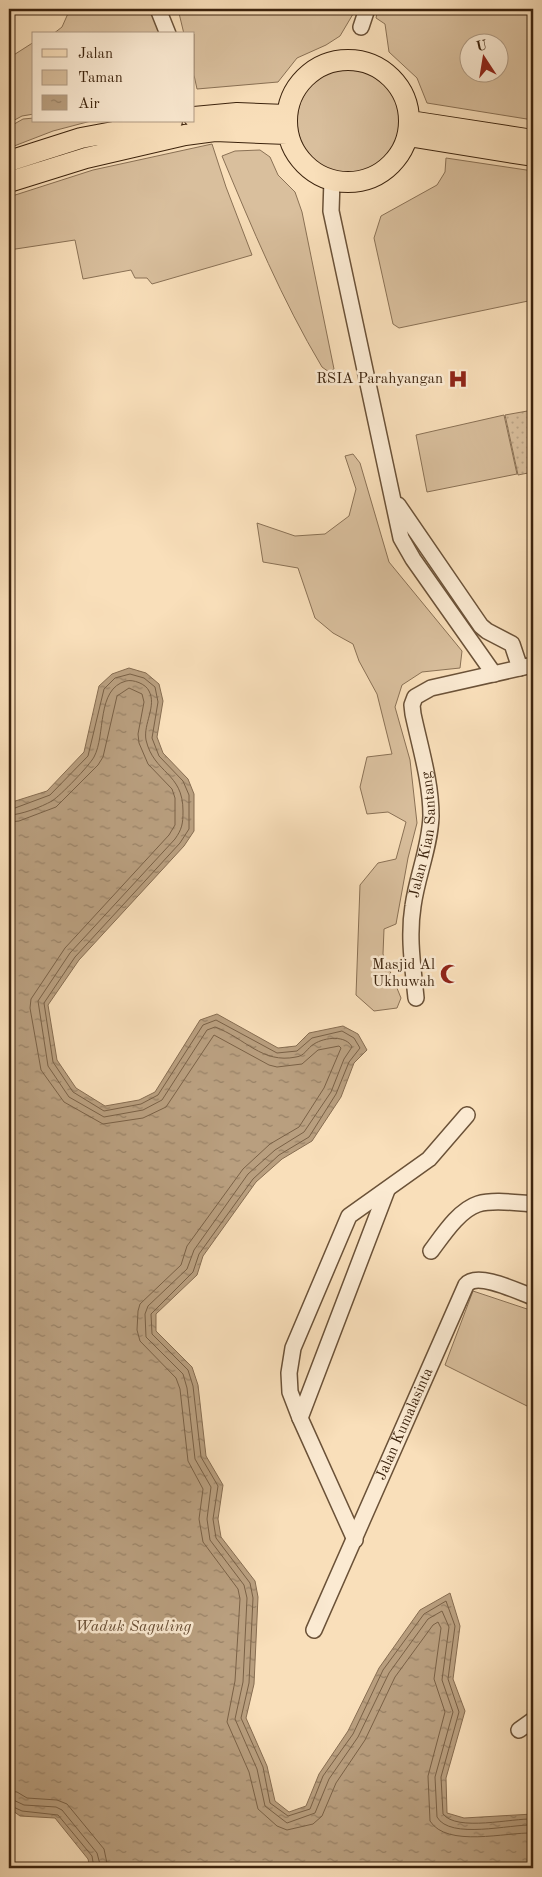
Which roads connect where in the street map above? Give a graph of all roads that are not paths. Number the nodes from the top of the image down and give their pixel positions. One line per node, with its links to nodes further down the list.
1 (158, 9): 4 (street)
2 (367, 9): 3 (street)
3 (362, 27)
4 (167, 32)
5 (197, 119): 8 (main road)
6 (167, 122): 12 (main road)
7 (195, 122): 14 (main road)
8 (287, 125): 9 (main road); 13 (main road)
9 (409, 129): 10 (main road); 11 (main road); 13 (main road)
10 (533, 140)
11 (533, 156)
12 (9, 161)
13 (332, 180): 15 (street)
14 (9, 182)
15 (393, 500): 16 (street); 17 (street)
16 (527, 666): 17 (street, Jalan Kian Santang)
17 (494, 674): 18 (street, Jalan Kian Santang)
18 (416, 998)
19 (466, 1115): 20 (street)
20 (387, 1190): 24 (street); 24 (street)
21 (533, 1204): 22 (street)
22 (431, 1251)
23 (533, 1297): 25 (street, Jalan Kumalasinta)
24 (300, 1418): 25 (street)
25 (355, 1540): 26 (street, Jalan Kumalasinta)
26 (314, 1630)
27 (533, 1720): 28 (street)
28 (520, 1730)

